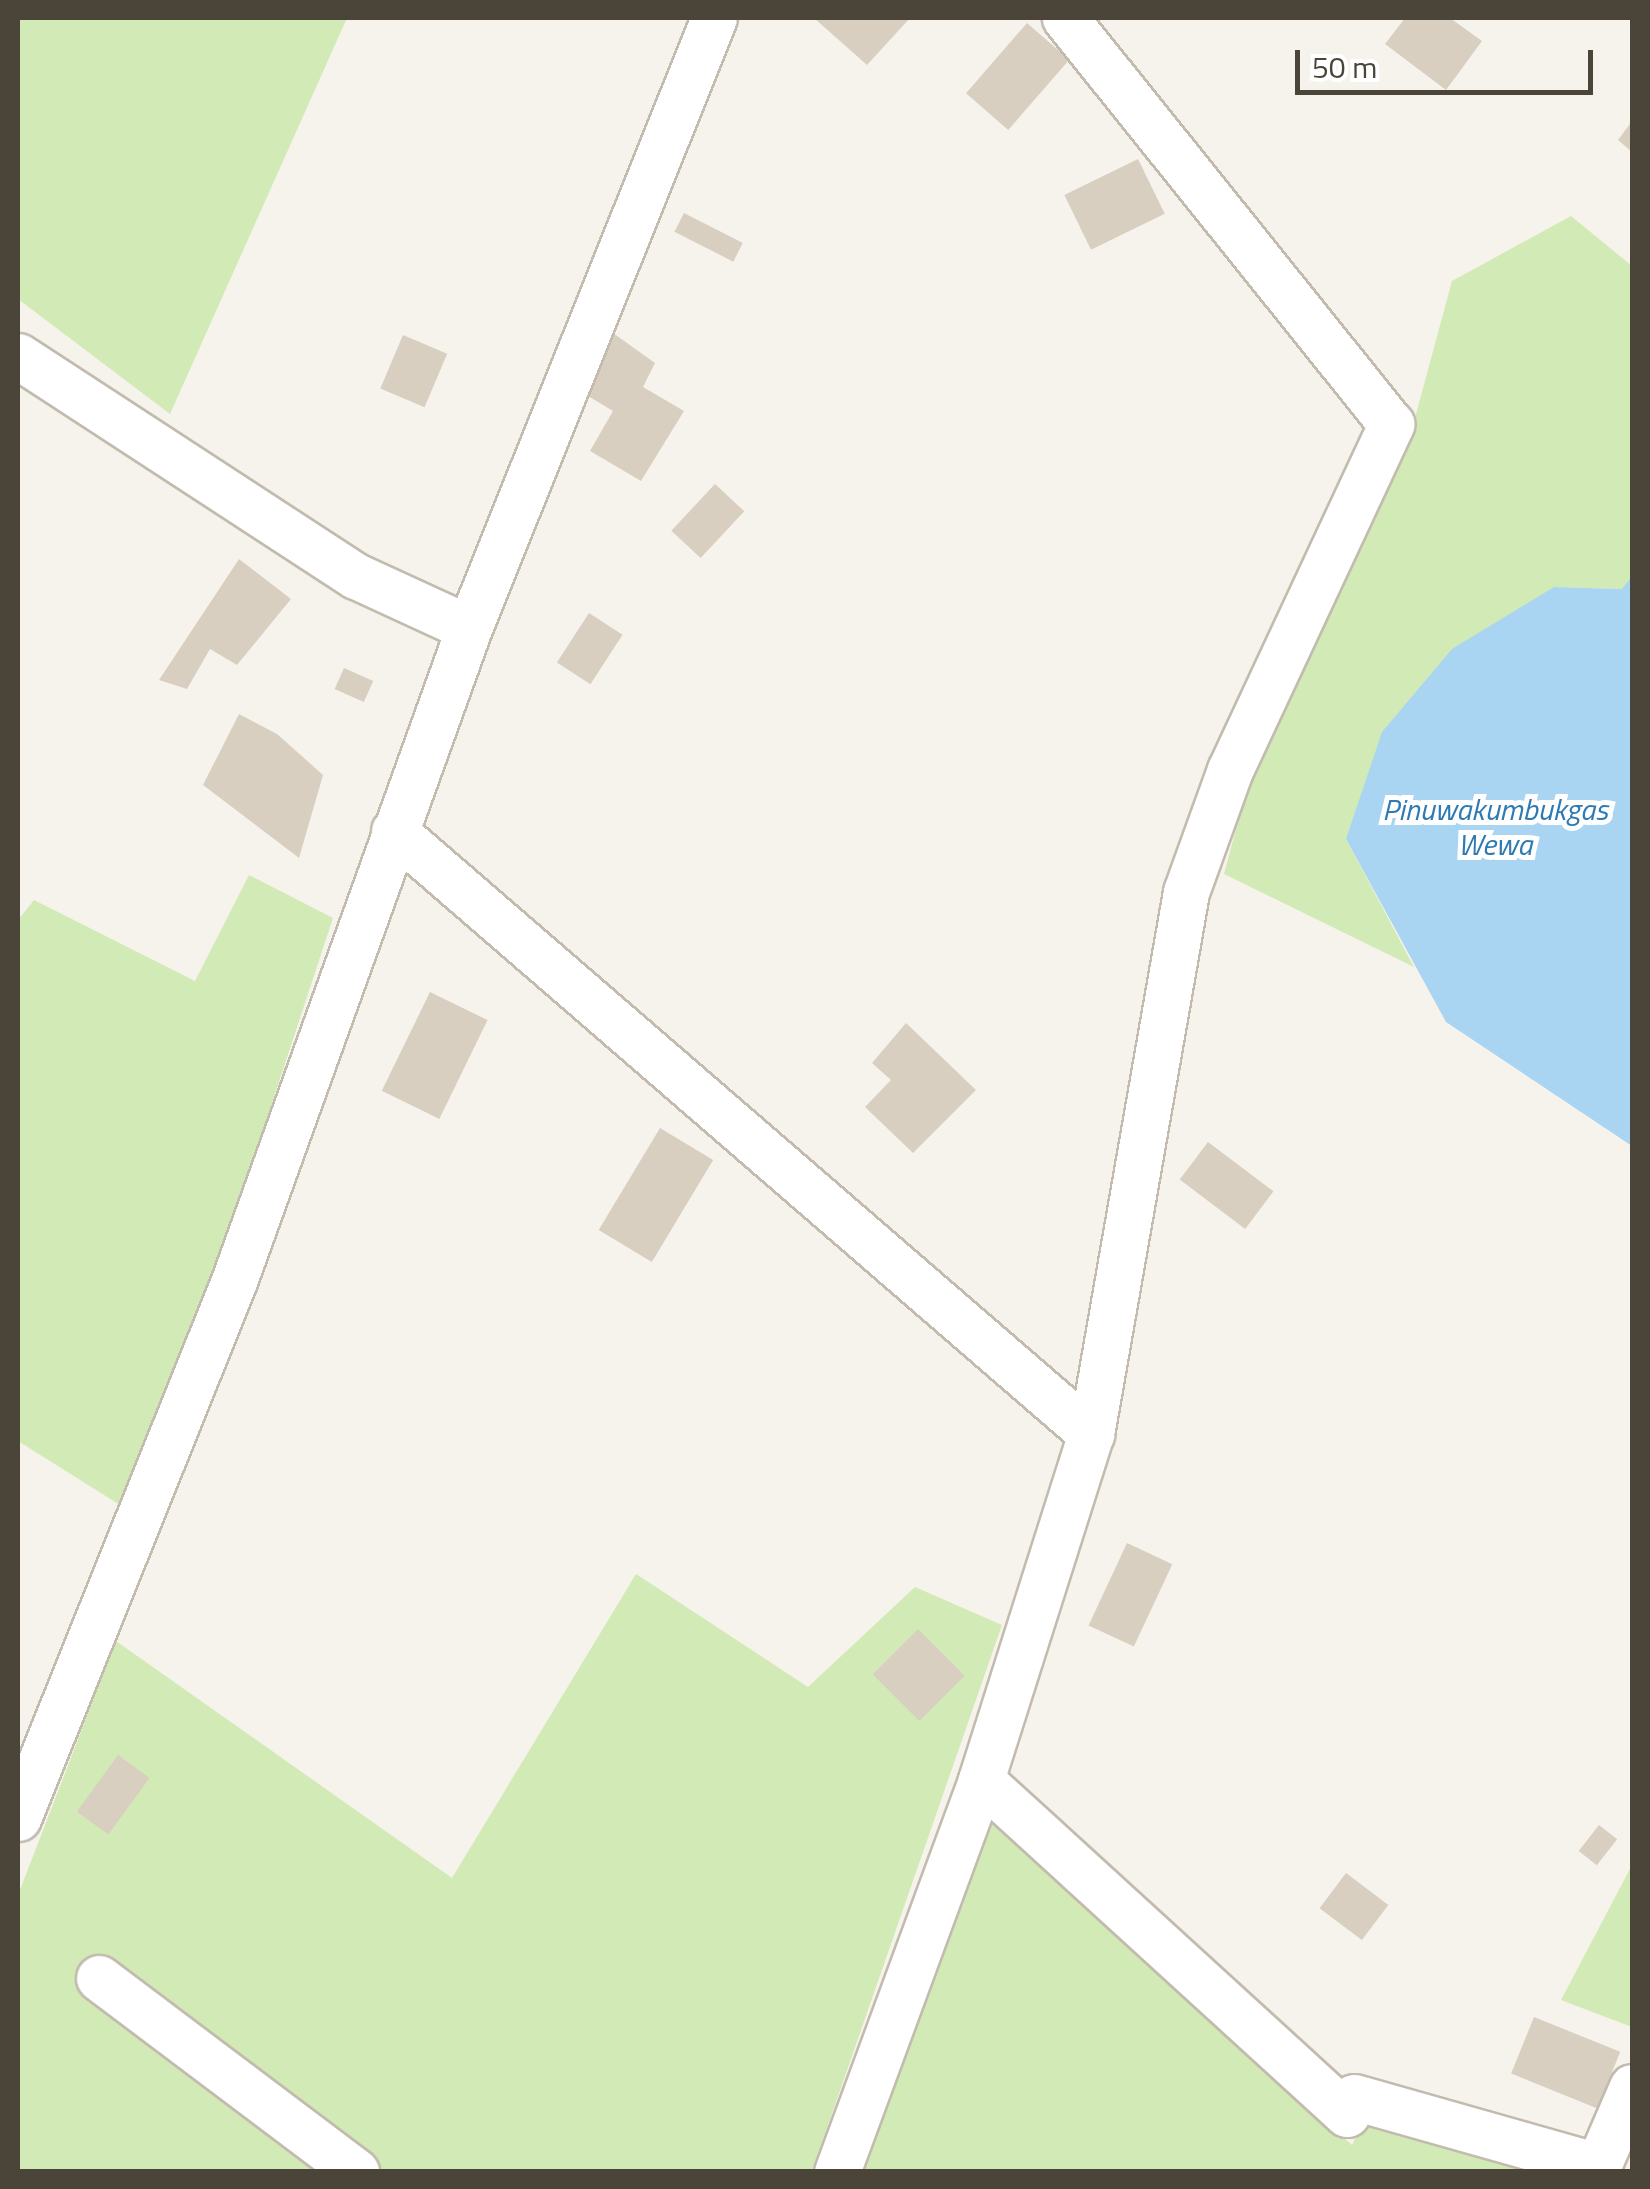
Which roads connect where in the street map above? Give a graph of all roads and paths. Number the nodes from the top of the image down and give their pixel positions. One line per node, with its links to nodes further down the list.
1 (714, 18): 4 (street)
2 (1065, 18): 6 (street)
3 (18, 356): 4 (street)
4 (470, 628): 5 (street)
5 (394, 831): 6 (street); 8 (street)
6 (1091, 1434): 7 (street)
7 (981, 1780): 10 (street); 12 (street)
8 (18, 1818)
9 (99, 1978): 11 (street)
10 (1632, 2087)
11 (356, 2172)
12 (837, 2172)

